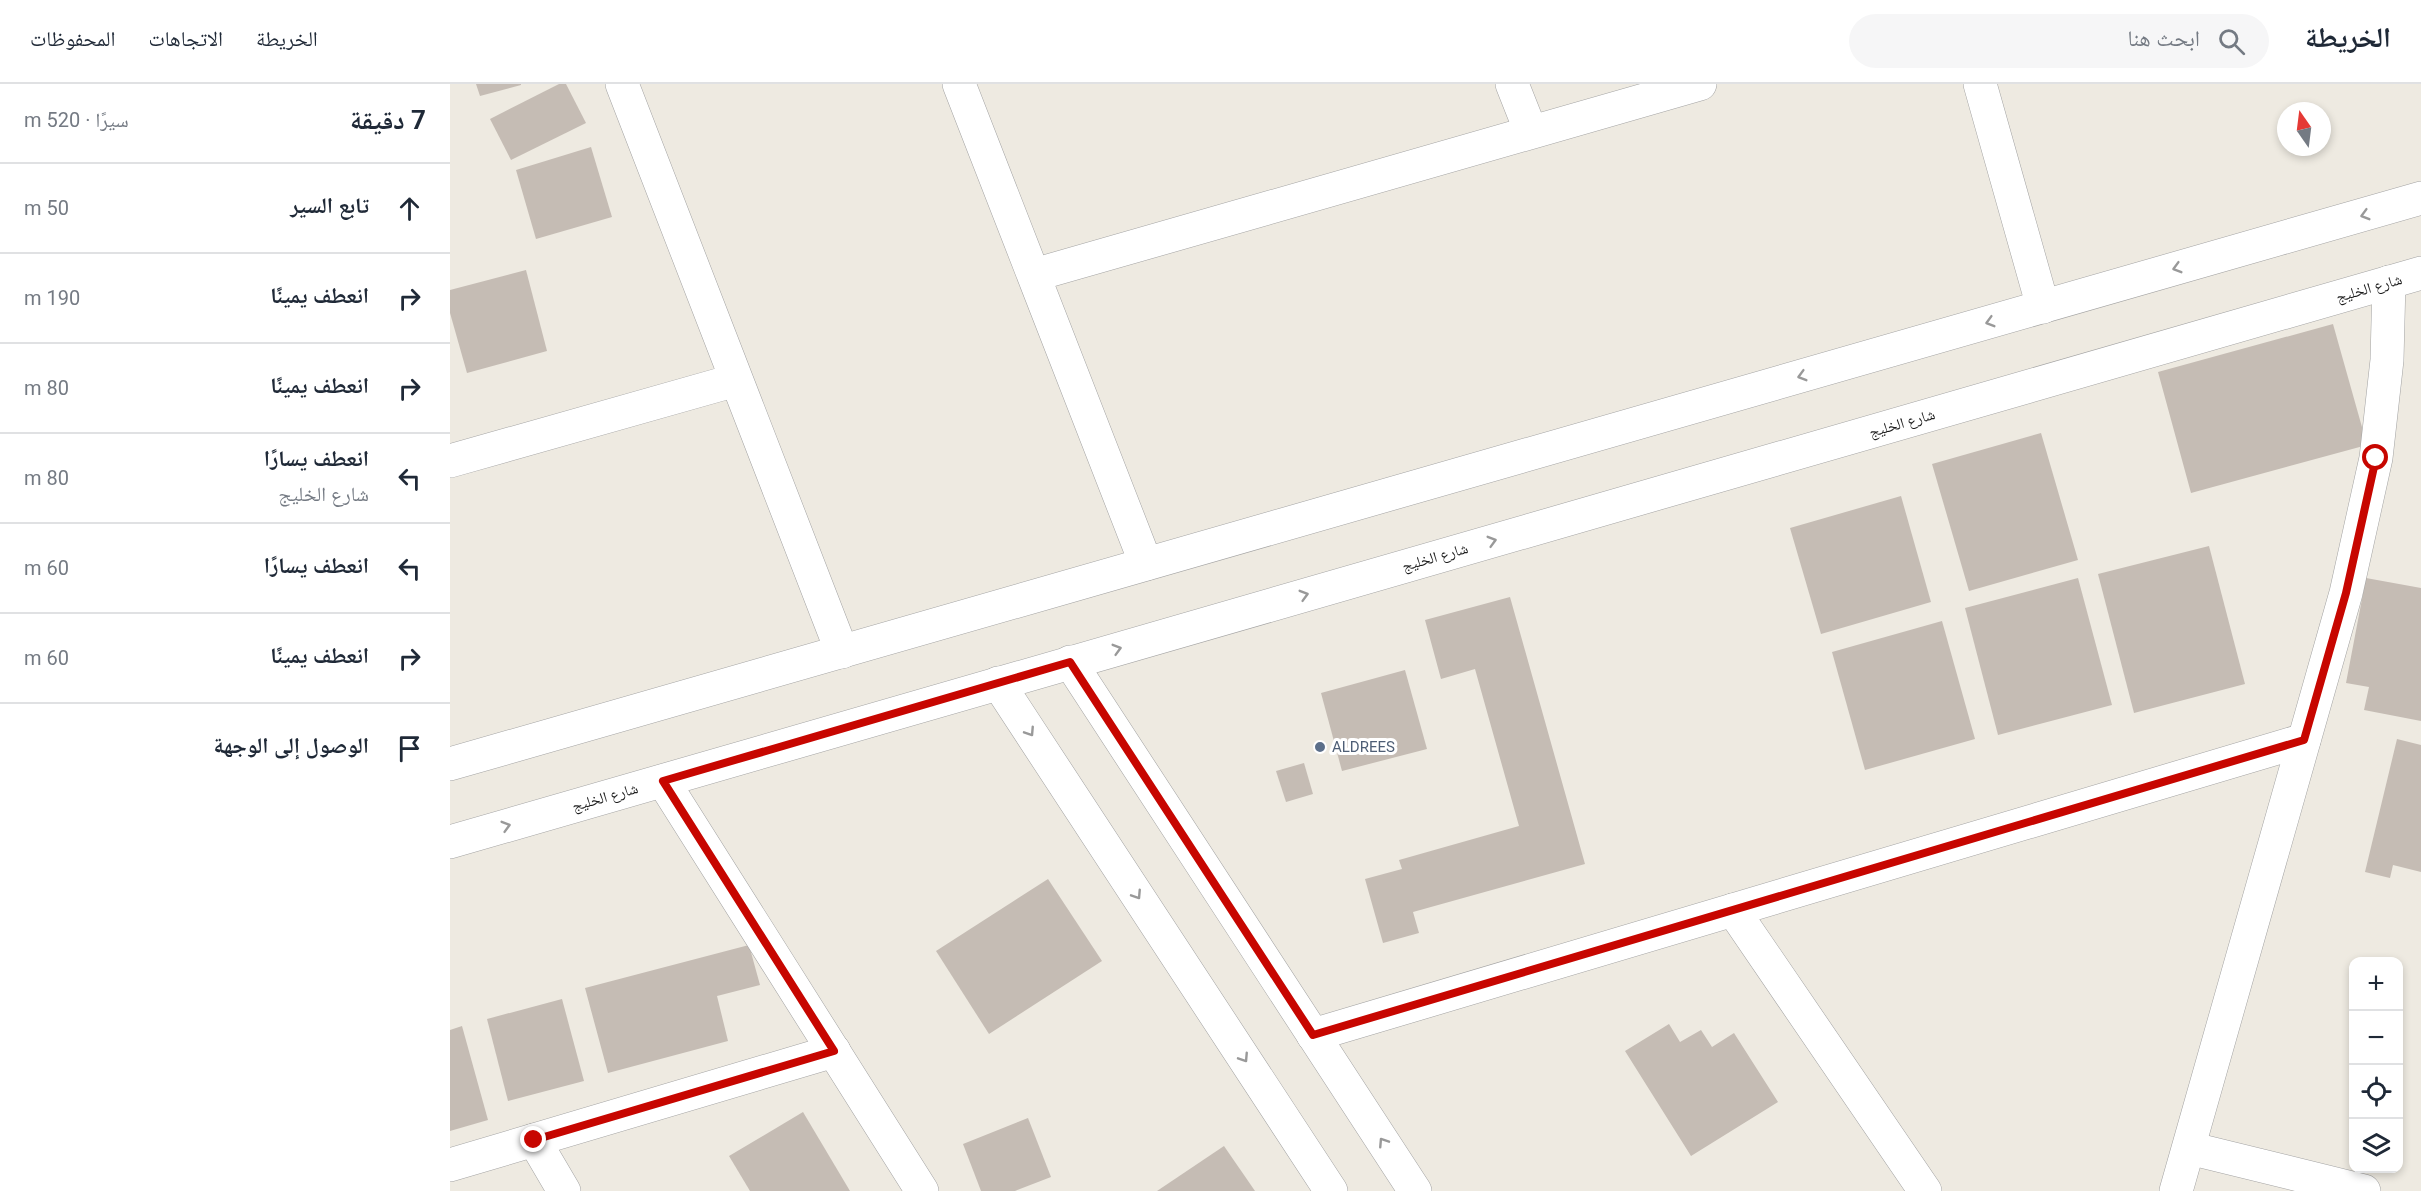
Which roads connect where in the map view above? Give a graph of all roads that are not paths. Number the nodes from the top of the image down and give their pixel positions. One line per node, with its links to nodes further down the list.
1 (622, 84): 12 (street)
2 (958, 84): 9 (street)
3 (1512, 84): 6 (street)
4 (1700, 84): 6 (street)
5 (1980, 84): 11 (street)
6 (1531, 132): 9 (street)
7 (2421, 198): 11 (street, one-way to 11)
8 (2421, 273): 10 (street, شارع الخليج)
9 (1034, 275): 14 (street)
10 (2390, 282): 16 (street, شارع الخليج, one-way to 10); 18 (street)
11 (2043, 307): 14 (street, one-way to 14)
12 (736, 380): 13 (street); 15 (street)
13 (450, 461)
14 (1146, 564): 15 (street)
15 (842, 652): 19 (street)
16 (1070, 662): 17 (street, شارع الخليج); 23 (street)
17 (998, 684): 20 (street, شارع الخليج); 30 (street, one-way to 30)
18 (2304, 740): 22 (street); 26 (street)
19 (450, 764)
20 (663, 781): 21 (street, شارع الخليج, one-way to 20); 24 (street)
21 (450, 842)
22 (1733, 910): 23 (street); 32 (street)
23 (1313, 1035): 31 (street, one-way to 23)
24 (834, 1051): 25 (street); 29 (street)
25 (534, 1140): 27 (street); 28 (street)
26 (2189, 1148): 33 (street); 34 (street)
27 (450, 1165)
28 (564, 1191)
29 (922, 1191)
30 (1331, 1191)
31 (1415, 1191)
32 (1925, 1191)
33 (2176, 1191)
34 (2364, 1191)

